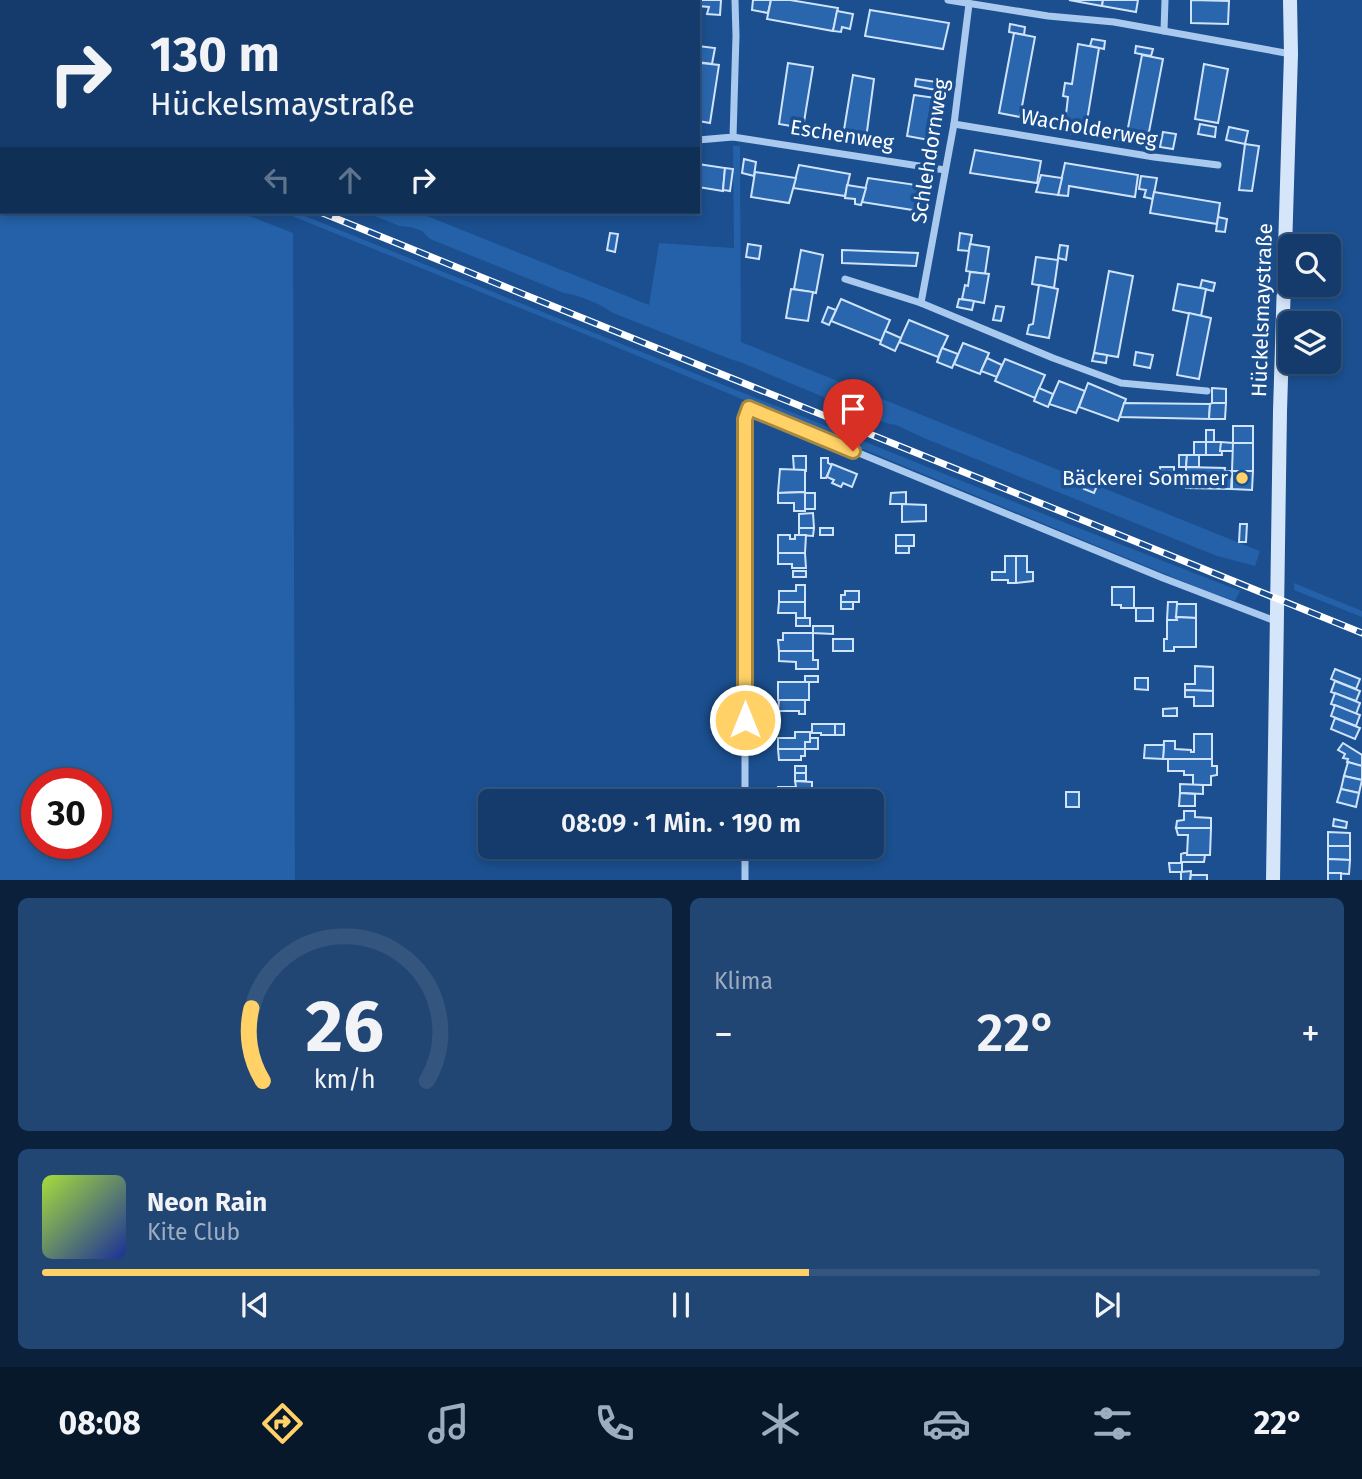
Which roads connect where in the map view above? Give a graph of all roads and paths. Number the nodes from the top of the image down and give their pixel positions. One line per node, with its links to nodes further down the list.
1 (735, 0): 9 (street)
2 (948, 0): 5 (street)
3 (1165, 0): 6 (street)
4 (1290, 0): 7 (main road, Hückelsmaystraße)
5 (969, 4): 6 (street); 8 (street, Schlehdornweg)
6 (1164, 31): 7 (street)
7 (1291, 54): 16 (main road, Hückelsmaystraße)
8 (954, 124): 11 (street, Wacholderweg); 12 (street, Schlehdornweg)
9 (733, 137): 10 (street, Eschenweg); 12 (street, Eschenweg)
10 (700, 140)
11 (1218, 165)
12 (945, 170): 14 (street, Schlehdornweg)
13 (845, 279): 14 (street)
14 (921, 303): 15 (street)
15 (1207, 391)
16 (1278, 622): 17 (street); 20 (main road, Hückelsmaystraße)
17 (745, 789)
18 (745, 859): 19 (street)
19 (745, 880)
20 (1273, 880)

